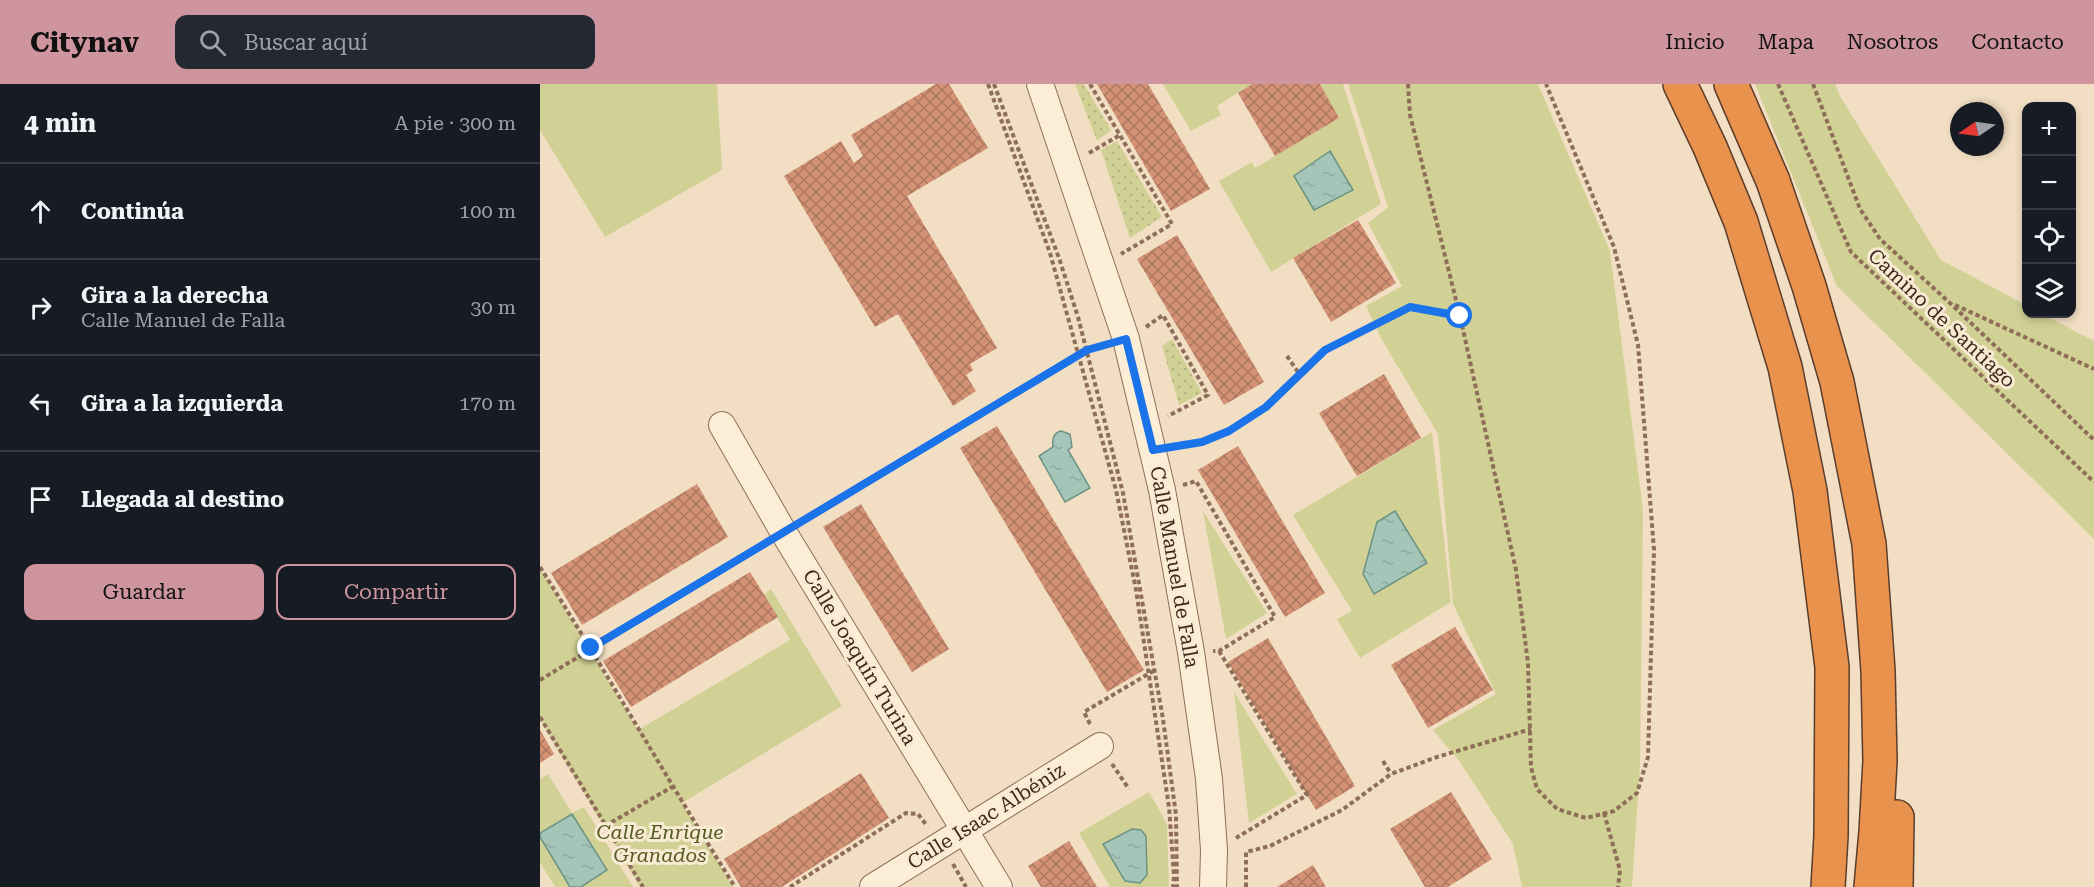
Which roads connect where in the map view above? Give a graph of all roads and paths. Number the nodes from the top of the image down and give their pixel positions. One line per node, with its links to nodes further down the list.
1 (988, 84): 18 (path)
2 (994, 84): 17 (path)
3 (1040, 84): 12 (street, Calle Manuel de Falla)
4 (1090, 84): 11 (path)
5 (1408, 84): 15 (path)
6 (1546, 84): 40 (path)
7 (1680, 84): 44 (highway)
8 (1731, 84): 28 (highway)
9 (1778, 84): 25 (path, Camino de Santiago)
10 (1813, 84): 14 (path)
11 (1120, 135): 12 (path); 13 (path)
12 (1068, 166): 13 (street, Calle Manuel de Falla)
13 (1102, 266): 16 (street, Calle Manuel de Falla)
14 (1952, 304): 20 (path); 24 (path)
15 (1460, 316): 21 (path); 35 (path)
16 (1126, 339): 17 (path); 23 (street, Calle Manuel de Falla); 23 (path)
17 (1087, 350): 18 (path); 53 (path)
18 (1079, 355): 27 (path); 53 (path)
19 (1287, 356): 21 (path)
20 (2094, 369)
21 (1300, 375): 23 (path)
22 (722, 425): 27 (street, Calle Joaquín Turina)
23 (1150, 438): 26 (street, Calle Manuel de Falla)
24 (2094, 440)
25 (2094, 482)
26 (1162, 490): 31 (path); 32 (street, Calle Manuel de Falla)
27 (784, 533): 30 (path); 42 (street, Calle Joaquín Turina)
28 (1869, 544): 59 (highway); 60 (highway)
29 (540, 567): 30 (path)
30 (591, 648): 33 (path); 39 (path)
31 (1219, 651): 32 (path); 45 (path)
32 (1191, 652): 45 (street, Calle Manuel de Falla)
33 (540, 680)
34 (540, 717): 41 (path)
35 (1531, 729): 38 (path); 40 (path)
36 (1100, 746): 42 (street, Calle Isaac Albéniz)
37 (1383, 761): 38 (path)
38 (1391, 774): 55 (path)
39 (672, 787): 41 (path); 48 (path)
40 (1604, 813): 56 (path)
41 (605, 826): 47 (path)
42 (964, 829): 50 (street, Calle Isaac Albéniz); 52 (street, Calle Joaquín Turina)
43 (931, 832): 49 (path)
44 (1830, 836): 57 (highway); 58 (highway)
45 (1214, 850): 54 (street, Calle Manuel de Falla)
46 (949, 858): 51 (path)
47 (643, 887)
48 (735, 887)
49 (790, 887)
50 (873, 887)
51 (966, 887)
52 (999, 887)
53 (1175, 887)
54 (1213, 887)
55 (1246, 887)
56 (1618, 887)
57 (1815, 887)
58 (1828, 887)
59 (1871, 887)
60 (1896, 887)

